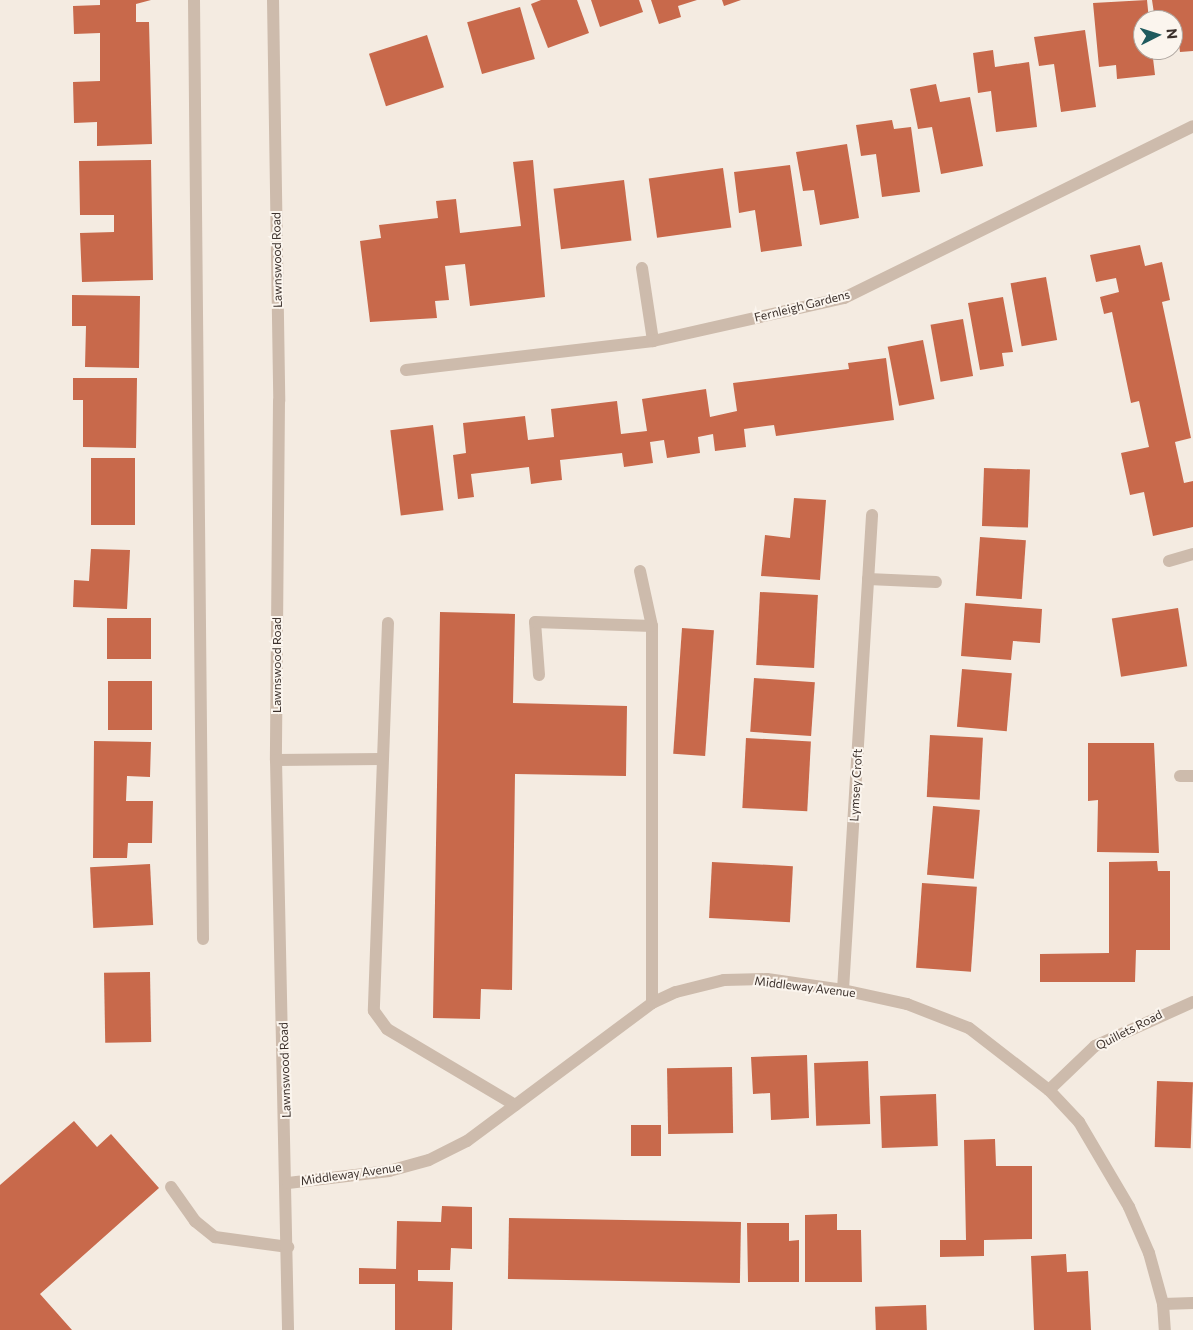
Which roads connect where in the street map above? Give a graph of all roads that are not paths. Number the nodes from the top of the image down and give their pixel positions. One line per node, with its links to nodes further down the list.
1 (194, 0): 20 (street)
2 (274, 0): 17 (street, Lawnswood Road)
3 (1193, 126): 5 (street, Fernleigh Gardens)
4 (642, 268): 5 (street)
5 (653, 341): 6 (street, Fernleigh Gardens)
6 (406, 370)
7 (872, 515): 11 (street, Lymsey Croft)
8 (1193, 554): 9 (street)
9 (1169, 561)
10 (640, 571): 14 (street)
11 (868, 580): 12 (street); 21 (street, Lymsey Croft)
12 (936, 582)
13 (388, 623): 16 (street)
14 (652, 626): 15 (street); 23 (street)
15 (539, 675)
16 (381, 759): 17 (street); 25 (street)
17 (276, 760): 26 (street, Lawnswood Road)
18 (1180, 776): 19 (street)
19 (1193, 776)
20 (203, 939)
21 (844, 990): 23 (street, Middleway Avenue); 24 (street, Middleway Avenue)
22 (1193, 1002): 24 (street, Quillets Road)
23 (652, 1003): 25 (street, Middleway Avenue)
24 (1049, 1090): 30 (street, Middleway Avenue)
25 (516, 1105): 26 (street, Middleway Avenue)
26 (288, 1183): 28 (street, Lawnswood Road)
27 (171, 1187): 28 (street)
28 (288, 1247): 31 (street, Lawnswood Road)
29 (1193, 1303): 30 (street)
30 (1163, 1304): 32 (street, Middleway Avenue)
31 (288, 1330)
32 (1164, 1330)

